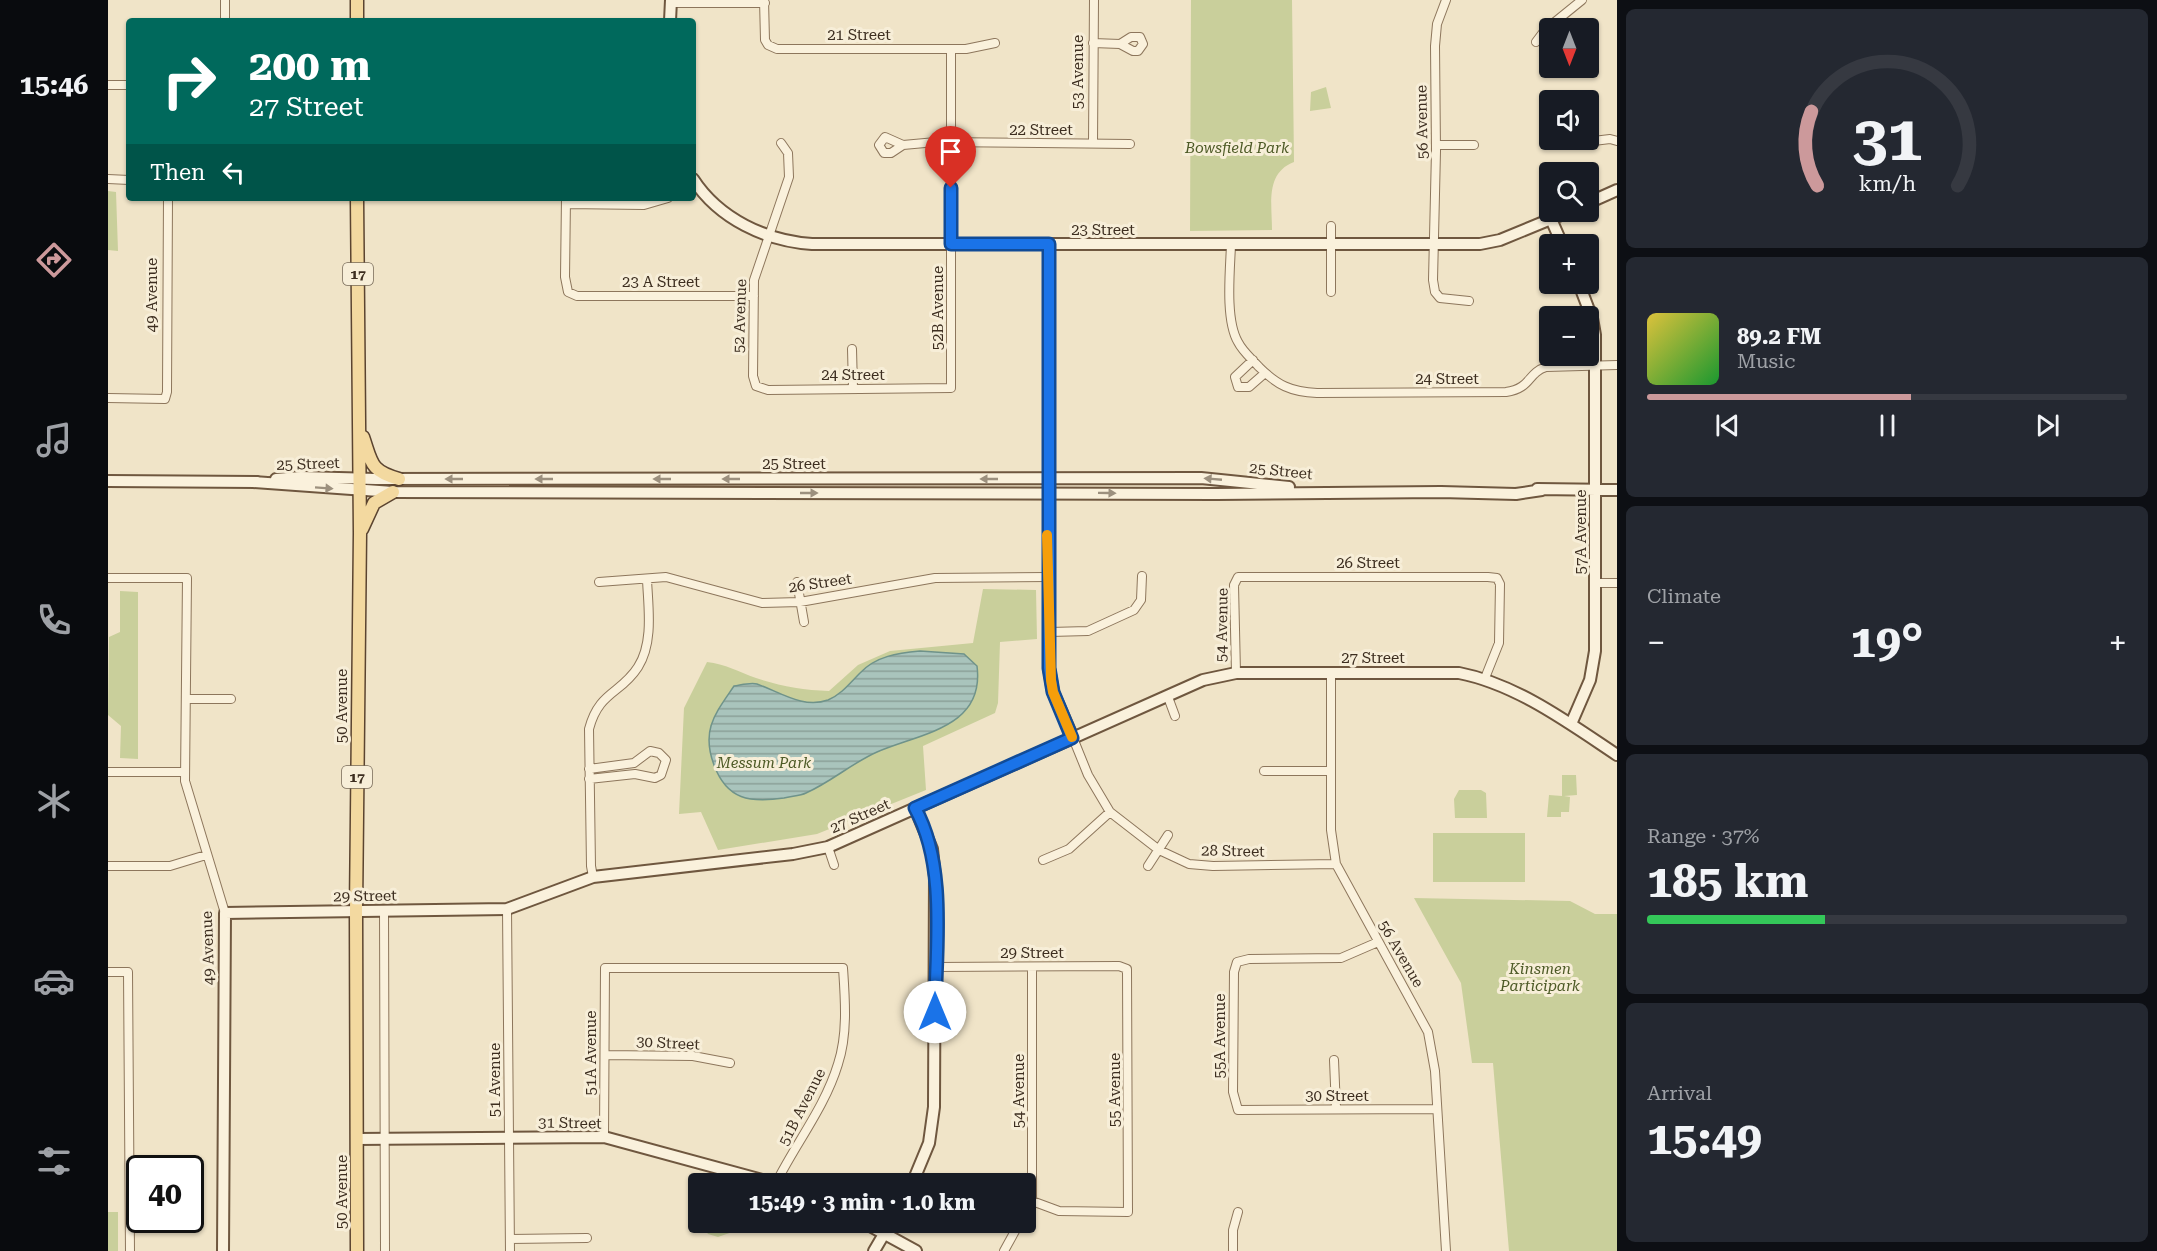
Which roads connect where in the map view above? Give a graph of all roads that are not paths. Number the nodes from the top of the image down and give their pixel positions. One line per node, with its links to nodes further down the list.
1 (225, 0): 8 (street)
2 (357, 0): 9 (main road)
3 (1094, 0): 13 (street, 53 Avenue)
4 (1446, 0): 25 (street, 56 Avenue)
5 (1581, 0): 11 (street)
6 (671, 1): 7 (street); 10 (street)
7 (764, 2): 15 (street, 21 Street)
8 (225, 18)
9 (357, 18)
10 (670, 18)
11 (1536, 42)
12 (995, 43): 15 (street, 21 Street)
13 (1093, 43): 14 (street); 21 (street, 53 Avenue)
14 (1120, 44)
15 (951, 49): 23 (street, 52B Avenue)
16 (108, 85): 17 (street)
17 (126, 85)
18 (1599, 140): 19 (street)
19 (1617, 141)
20 (781, 143): 38 (street, 52 Avenue)
21 (1093, 143): 23 (street, 22 Street); 24 (street, 22 Street)
22 (907, 144): 23 (street, 22 Street)
23 (951, 144): 39 (street, 52B Avenue)
24 (1130, 144)
25 (1436, 145): 26 (street); 43 (street, 56 Avenue)
26 (1474, 145)
27 (108, 179): 28 (street)
28 (126, 180)
29 (696, 184): 38 (street)
30 (1617, 190): 31 (street)
31 (1599, 198)
32 (168, 201): 57 (street, 49 Avenue)
33 (357, 201): 58 (main road, 50 Avenue / 17)
34 (566, 201): 35 (street); 45 (street, 23 A Street)
35 (658, 201)
36 (1543, 222): 43 (street, 23 Street)
37 (1331, 226): 41 (street)
38 (768, 236): 39 (street, 23 Street); 45 (street, 52 Avenue)
39 (951, 244): 40 (street, 23 Street); 56 (street, 52B Avenue)
40 (1049, 244): 42 (street, 23 Street); 60 (street)
41 (1332, 244): 42 (street, 23 Street); 43 (street, 23 Street); 44 (street)
42 (1231, 245): 48 (street)
43 (1434, 245): 46 (street, 56 Avenue)
44 (1331, 292)
45 (754, 296): 54 (street, 52 Avenue)
46 (1469, 301)
47 (852, 349): 55 (street)
48 (1252, 360): 53 (street); 53 (street)
49 (1599, 365): 50 (street, 24 Street)
50 (1617, 365)
51 (1553, 366): 53 (street, 24 Street)
52 (1596, 366): 63 (street, 57A Avenue)
53 (1264, 373)
54 (756, 386): 55 (street, 24 Street)
55 (853, 388): 56 (street, 24 Street)
56 (951, 388)
57 (108, 398)
58 (359, 425): 59 (main road); 62 (main road, 50 Avenue / 17)
59 (399, 479): 60 (street, 25 Street, one-way to 59); 62 (street, 25 Street)
60 (1048, 479): 66 (street); 67 (street, 25 Street, one-way to 60)
61 (108, 481): 62 (street, 25 Street)
62 (360, 485): 65 (street, 25 Street); 68 (main road, 50 Avenue / 17)
63 (1596, 490): 64 (street, 25 Street); 67 (street, 25 Street); 76 (street, 57A Avenue)
64 (1617, 490)
65 (393, 492): 66 (street, 25 Street, one-way to 66); 68 (main road)
66 (1048, 492): 67 (street, 25 Street, one-way to 67); 70 (street)
67 (1334, 492)
68 (360, 533): 116 (main road, 50 Avenue / 17)
69 (1142, 576): 80 (street)
70 (1048, 577): 78 (street, 26 Street); 80 (street)
71 (1238, 577): 81 (street, 54 Avenue); 83 (street, 26 Street)
72 (108, 578): 87 (street, 49 Avenue)
73 (647, 579): 74 (street, 26 Street); 78 (street, 26 Street); 85 (street)
74 (598, 582)
75 (797, 582): 78 (street)
76 (1596, 583): 77 (street); 90 (street, 57A Avenue)
77 (1617, 583)
78 (800, 602): 79 (street)
79 (804, 622)
80 (1050, 632): 91 (street)
81 (1236, 673): 82 (street, 27 Street); 86 (street, 27 Street)
82 (1331, 674): 83 (street, 27 Street); 97 (street, 56 Avenue)
83 (1485, 678): 90 (street, 27 Street)
84 (598, 688): 85 (street)
85 (607, 695): 95 (street)
86 (1168, 697): 89 (street); 91 (street, 27 Street)
87 (187, 699): 88 (street); 99 (street, 49 Avenue)
88 (231, 699)
89 (1175, 716)
90 (1571, 724): 92 (street)
91 (1072, 738): 103 (street, 27 Street); 104 (street)
92 (1617, 755)
93 (634, 764): 94 (street); 100 (street); 100 (street)
94 (611, 767): 95 (street); 101 (street)
95 (589, 769): 102 (street)
96 (1264, 771): 97 (street)
97 (1330, 771): 110 (street, 56 Avenue)
98 (108, 772): 99 (street)
99 (185, 772): 108 (street, 49 Avenue)
100 (635, 774): 101 (street)
101 (613, 778): 102 (street)
102 (589, 779): 114 (street)
103 (915, 808): 106 (street, 27 Street); 120 (street)
104 (1110, 812): 107 (street, 28 Street); 109 (street)
105 (1168, 835): 107 (street)
106 (828, 847): 111 (street, 27 Street); 114 (street, 27 Street)
107 (1159, 850): 110 (street, 28 Street); 113 (street)
108 (206, 855): 112 (street); 118 (street, 49 Avenue)
109 (1043, 860)
110 (1336, 864): 119 (street, 56 Avenue)
111 (834, 865)
112 (108, 866)
113 (1149, 866)
114 (593, 877): 115 (street, 27 Street)
115 (507, 909): 117 (street, 29 Street); 133 (street, 51 Avenue)
116 (356, 910): 117 (street, 29 Street); 118 (street, 29 Street); 132 (main road, 50 Avenue / 17)
117 (384, 910): 134 (street)
118 (225, 913): 146 (street, 49 Avenue)
119 (1378, 942): 129 (street, 56 Avenue); 130 (street, 55A Avenue)
120 (936, 967): 122 (street, 29 Street); 137 (street)
121 (843, 968): 125 (street, 51A Avenue); 136 (street, 51B Avenue)
122 (1032, 968): 123 (street, 29 Street); 138 (street, 54 Avenue)
123 (1127, 969): 139 (street, 55 Avenue)
124 (108, 972): 145 (street)
125 (605, 1055): 127 (street, 30 Street); 131 (street, 51A Avenue)
126 (1334, 1060): 128 (street)
127 (730, 1063)
128 (1336, 1109): 129 (street, 30 Street); 130 (street, 30 Street)
129 (1437, 1109): 154 (street, 56 Avenue)
130 (1238, 1110)
131 (604, 1137): 133 (street, 31 Street); 135 (street, 31 Street)
132 (357, 1138): 134 (street, 31 Street); 147 (main road, 50 Avenue / 17)
133 (508, 1138): 134 (street, 31 Street); 144 (street, 51 Avenue)
134 (384, 1139): 148 (street)
135 (739, 1173)
136 (783, 1173)
137 (917, 1173)
138 (1032, 1173)
139 (1036, 1202)
140 (1238, 1212): 153 (street)
141 (884, 1233): 150 (street); 151 (street)
142 (1014, 1233): 152 (street)
143 (587, 1238): 144 (street)
144 (510, 1239): 149 (street, 51 Avenue)
145 (130, 1251)
146 (223, 1251)
147 (357, 1251)
148 (385, 1251)
149 (510, 1251)
150 (874, 1251)
151 (916, 1251)
152 (1004, 1251)
153 (1233, 1251)
154 (1446, 1251)

